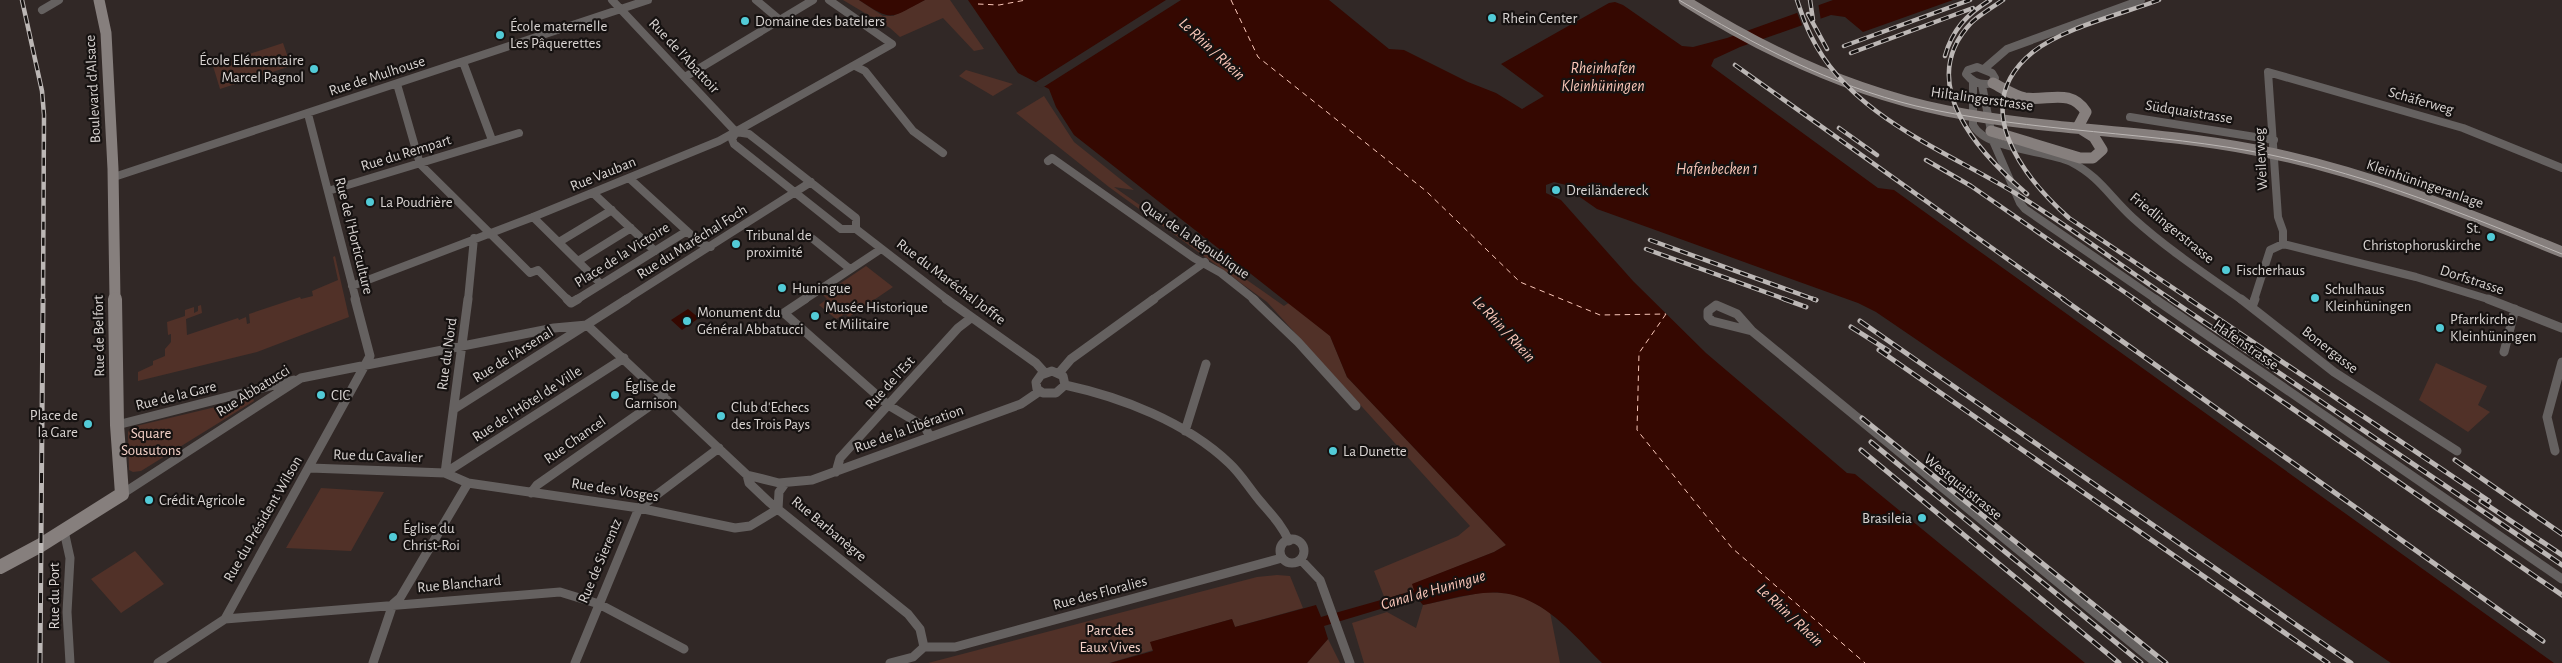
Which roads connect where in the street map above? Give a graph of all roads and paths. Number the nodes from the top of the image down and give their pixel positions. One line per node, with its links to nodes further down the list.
1 (59, 0): 12 (street)
2 (99, 0): 36 (main road, Boulevard d'Alsace)
3 (612, 0): 11 (street, Rue de l'Abattoir)
4 (648, 0): 11 (street, Rue de Mulhouse)
5 (756, 0): 14 (street)
6 (813, 0): 14 (street)
7 (829, 0): 16 (street, Rue Vauban)
8 (1684, 0): 13 (main road, Hiltalingerstrasse)
9 (1696, 0): 13 (main road, Hiltalingerstrasse)
10 (2141, 0): 17 (street)
11 (621, 9): 15 (street, Rue de Mulhouse); 19 (street, Rue de l'Abattoir)
12 (42, 10)
13 (1704, 14): 25 (main road, Hiltalingerstrasse)
14 (780, 20): 19 (street)
15 (463, 62): 21 (street, Rue de Mulhouse); 29 (street)
16 (855, 66): 26 (street, Rue Vauban); 31 (street)
17 (1985, 68): 20 (street); 22 (street)
18 (2268, 72): 30 (street, Weilerweg); 35 (street, Schäferweg)
19 (685, 77): 26 (street, Rue de l'Abattoir)
20 (1973, 82): 22 (street); 28 (street)
21 (397, 84): 23 (street, Rue de Mulhouse); 34 (street)
22 (1987, 84): 25 (main road); 28 (street, Hafenstrasse)
23 (308, 114): 36 (street, Rue de Mulhouse); 39 (street, Rue de l'Horticulture)
24 (2130, 117): 30 (street, Südquaistrasse)
25 (2078, 127): 28 (main road); 32 (main road, Hiltalingerstrasse)
26 (736, 132): 37 (street, Rue Vauban); 38 (street, Rue de l'Abattoir); 40 (street, Rue de l'Abattoir)
27 (519, 133): 29 (street)
28 (1992, 136): 63 (street, Friedlingerstrasse); 106 (street, Hafenstrasse)
29 (492, 140): 34 (street, Rue du Rempart)
30 (2274, 140): 32 (street, Weilerweg)
31 (943, 153)
32 (2274, 154): 52 (street, Weilerweg); 56 (main road, Kleinhüningeranlage)
33 (1048, 161): 58 (street, Quai de la République)
34 (420, 164): 39 (street, Rue du Rempart); 48 (street)
35 (2562, 168)
36 (114, 177): 85 (main road, Rue de Belfort)
37 (629, 178): 41 (street, Rue Vauban); 47 (street)
38 (811, 182): 40 (street, Rue du Maréchal Foch); 46 (street, Rue de l'Abattoir)
39 (328, 190): 61 (street, Rue de l'Horticulture)
40 (795, 192): 44 (street, Rue de l'Abattoir); 55 (street, Rue du Maréchal Foch)
41 (593, 193): 42 (street); 43 (street, Rue Vauban)
42 (612, 210): 45 (street); 51 (street)
43 (533, 217): 48 (street, Rue Vauban); 51 (street)
44 (835, 224): 46 (street, Rue du Maréchal Joffre)
45 (631, 228): 54 (street); 57 (street, Place de la Victoire)
46 (856, 229): 53 (street, Rue du Maréchal Joffre)
47 (687, 231): 54 (street, Place de la Victoire); 55 (street)
48 (489, 233): 49 (street, Rue Vauban); 62 (street)
49 (474, 238): 61 (street, Rue Vauban); 69 (street, Rue du Nord)
50 (813, 238): 59 (street)
51 (559, 242): 57 (street)
52 (2283, 244): 63 (street); 64 (street, Dorfstrasse)
53 (881, 249): 59 (street); 65 (street, Rue du Maréchal Joffre)
54 (655, 251): 60 (street, Place de la Victoire)
55 (711, 252): 66 (street, Rue du Maréchal Foch)
56 (2562, 252)
57 (578, 260): 60 (street)
58 (1205, 262): 76 (street); 83 (street, Quai de la République)
59 (850, 269): 82 (street)
60 (602, 284): 62 (street, Place de la Victoire)
61 (352, 286): 73 (street, Rue de l'Horticulture)
62 (571, 303)
63 (2252, 307): 89 (street, Bonergasse)
64 (2515, 309): 67 (street, Dorfstrasse); 70 (street)
65 (971, 318): 75 (street, Rue du Maréchal Joffre); 82 (street, Rue de l'Est)
66 (587, 325): 69 (street, Rue Abbatucci); 71 (street, Rue Barbanègre); 84 (street, Rue de l'Arsenal)
67 (2562, 328)
68 (1752, 331): 68 (street, Westquaistrasse); 118 (street, Westquaistrasse)
69 (463, 345): 73 (street, Rue Abbatucci); 84 (street, Rue du Nord)
70 (2504, 352)
71 (624, 358): 81 (street, Rue Barbanègre); 93 (street, Rue de l'Hôtel de Ville)
72 (2562, 362): 78 (street)
73 (366, 364): 77 (street, Rue Abbatucci); 91 (street, Rue du Président Wilson)
74 (1206, 364): 86 (street)
75 (1045, 373): 76 (street); 80 (street)
76 (1059, 373): 79 (street)
77 (301, 378): 85 (street, Rue de la Gare); 98 (street, Rue Abbatucci)
78 (2559, 380): 90 (street)
79 (1064, 385): 80 (street); 86 (street)
80 (1040, 392): 87 (street, Rue de la Libération)
81 (664, 396): 88 (street, Rue Barbanègre); 97 (street, Rue Chancel)
82 (888, 405): 87 (street); 92 (street, Rue de l'Est)
83 (1356, 406)
84 (454, 409): 93 (street, Rue du Nord)
85 (117, 425): 98 (main road, Rue de Belfort)
86 (1184, 431): 102 (street)
87 (930, 437): 92 (street, Rue de la Libération)
88 (718, 448): 94 (street, Rue Barbanègre); 99 (street, Rue de Sierentz)
89 (2457, 451)
90 (2555, 451)
91 (310, 468): 93 (street, Rue du Cavalier); 109 (street, Rue du Président Wilson)
92 (836, 472): 96 (street, Rue de la Libération)
93 (445, 473): 95 (street, Rue des Vosges)
94 (747, 475): 96 (street, Rue Barbanègre); 100 (street)
95 (468, 483): 97 (street, Rue des Vosges); 107 (street)
96 (784, 485): 100 (street, Rue Barbanègre)
97 (531, 493): 99 (street, Rue des Vosges)
98 (122, 494): 101 (main road, Rue Abbatucci)
99 (639, 508): 100 (street, Rue des Vosges); 108 (street, Rue de Sierentz)
100 (778, 509): 110 (street, Rue Barbanègre)
101 (64, 531): 105 (main road, Rue Abbatucci); 112 (street, Rue du Port)
102 (1289, 541): 103 (street); 104 (street)
103 (1282, 558): 104 (street); 110 (street, Rue des Floralies)
104 (1301, 560): 117 (street)
105 (0, 567)
106 (2562, 579)
107 (393, 604): 108 (street, Rue Blanchard); 109 (street, Rue Blanchard); 114 (street)
108 (599, 604): 111 (street, Rue Blanchard); 115 (street, Rue de Sierentz)
109 (225, 619): 113 (street, Rue du Président Wilson)
110 (924, 647): 116 (street)
111 (684, 649)
112 (70, 663)
113 (158, 663)
114 (373, 663)
115 (575, 663)
116 (890, 663)
117 (1350, 663)
118 (2156, 663)

